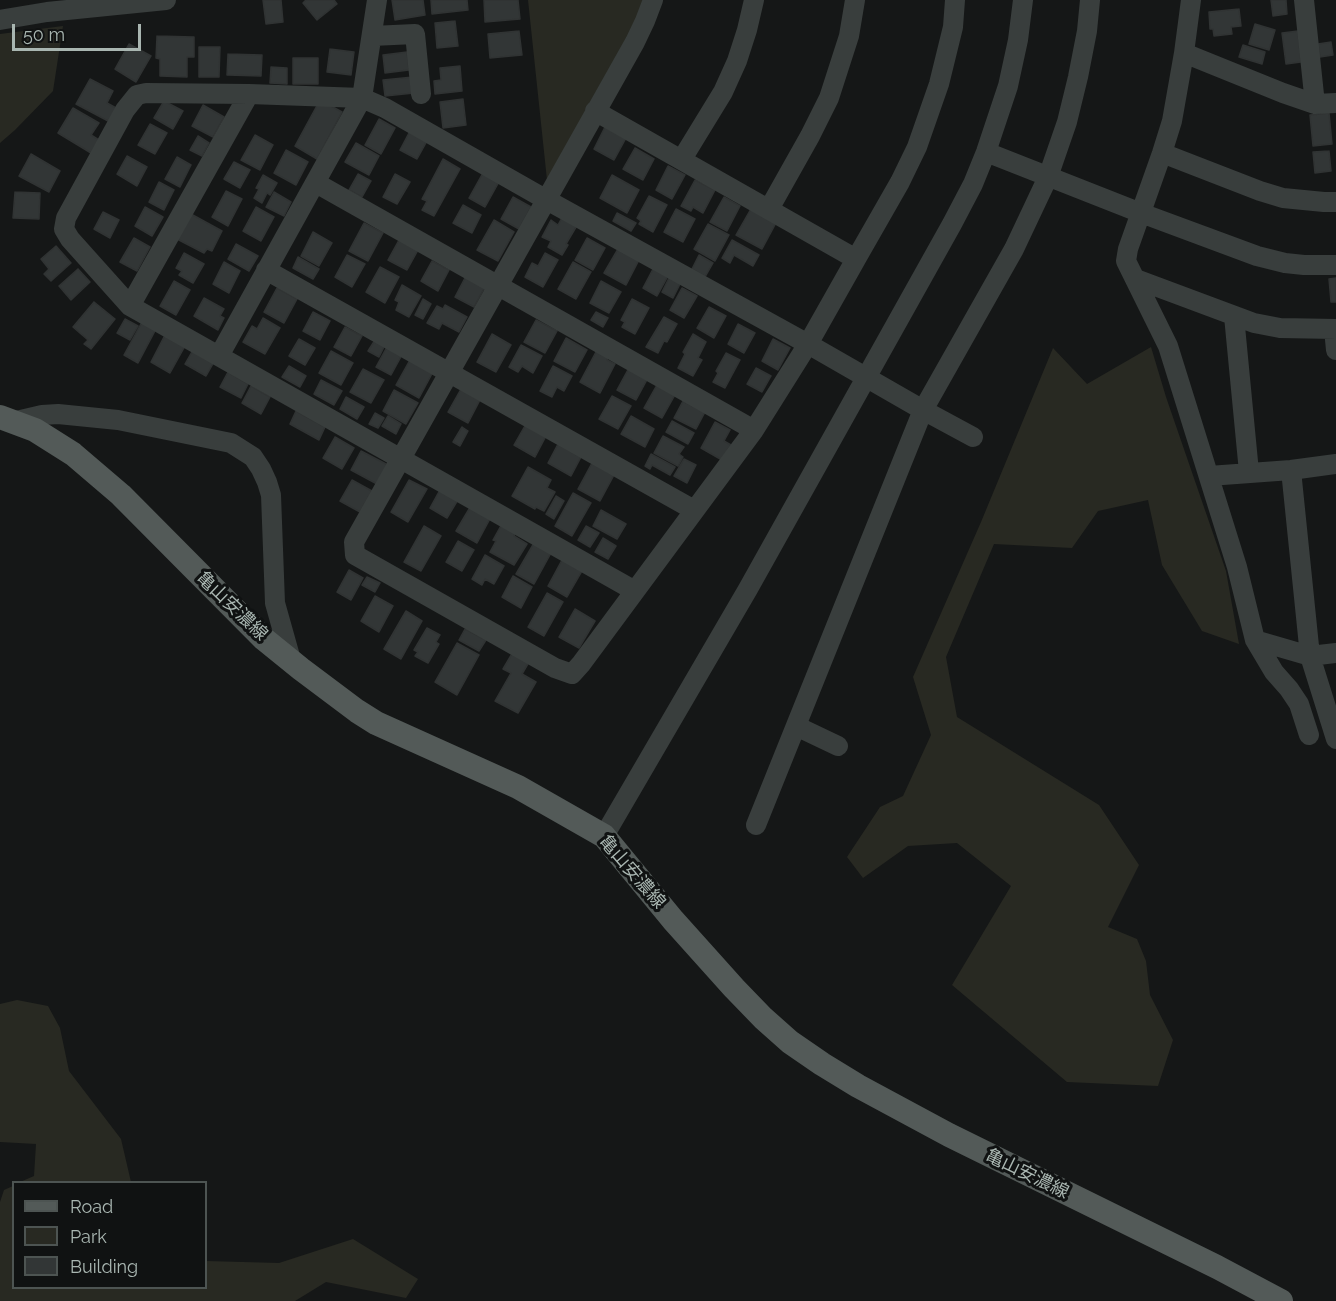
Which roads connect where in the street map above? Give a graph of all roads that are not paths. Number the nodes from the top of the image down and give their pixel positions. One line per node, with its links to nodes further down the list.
1 (166, 0): 11 (street)
2 (377, 0): 13 (street)
3 (653, 0): 20 (street)
4 (754, 0): 23 (street)
5 (855, 0): 28 (street)
6 (955, 0): 30 (street)
7 (1023, 0): 21 (street)
8 (1090, 0): 24 (street)
9 (1191, 0): 14 (street)
10 (1304, 0): 19 (street)
11 (46, 6): 12 (street)
12 (0, 20)
13 (372, 36): 16 (street); 17 (street)
14 (1184, 53): 19 (street); 22 (street)
15 (249, 94): 17 (street); 35 (street); 35 (street)
16 (421, 94)
17 (362, 98): 25 (street); 26 (street)
18 (1336, 103): 19 (street)
19 (1315, 104)
20 (595, 111): 23 (street); 26 (street)
21 (987, 153): 24 (street); 42 (street)
22 (1162, 153): 27 (street); 29 (street)
23 (682, 159): 28 (street)
24 (1048, 177): 29 (street); 43 (street)
25 (316, 183): 32 (street); 34 (street)
26 (545, 200): 34 (street); 38 (street)
27 (1336, 202)
28 (769, 209): 30 (street)
29 (1142, 213): 31 (street); 33 (street)
30 (856, 259): 38 (street)
31 (1336, 265)
32 (266, 270): 40 (street); 41 (street)
33 (1136, 279): 36 (street); 51 (street)
34 (498, 285): 41 (street); 45 (street)
35 (130, 306): 40 (street)
36 (1233, 316): 37 (street); 50 (street)
37 (1335, 329): 39 (street)
38 (808, 344): 42 (street); 45 (street)
39 (1336, 350)
40 (219, 356): 47 (street)
41 (449, 373): 47 (street); 52 (street)
42 (866, 378): 43 (street); 63 (street)
43 (923, 410): 46 (street); 58 (street)
44 (6, 419): 57 (main road, 亀山安濃線); 57 (street)
45 (754, 430): 52 (street)
46 (974, 437)
47 (400, 459): 53 (street); 53 (street)
48 (1336, 464): 49 (street)
49 (1291, 470): 50 (street); 56 (street)
50 (1249, 472): 51 (street)
51 (1209, 476): 54 (street)
52 (694, 510): 53 (street)
53 (635, 591)
54 (1255, 640): 56 (street); 59 (street)
55 (1336, 653): 56 (street)
56 (1310, 656): 60 (street)
57 (291, 660): 63 (main road, 亀山安濃線)
58 (796, 726): 61 (street); 62 (street)
59 (1309, 735)
60 (1336, 739)
61 (838, 746)
62 (756, 825)
63 (604, 836): 64 (main road, 亀山安濃線)
64 (1281, 1301)

